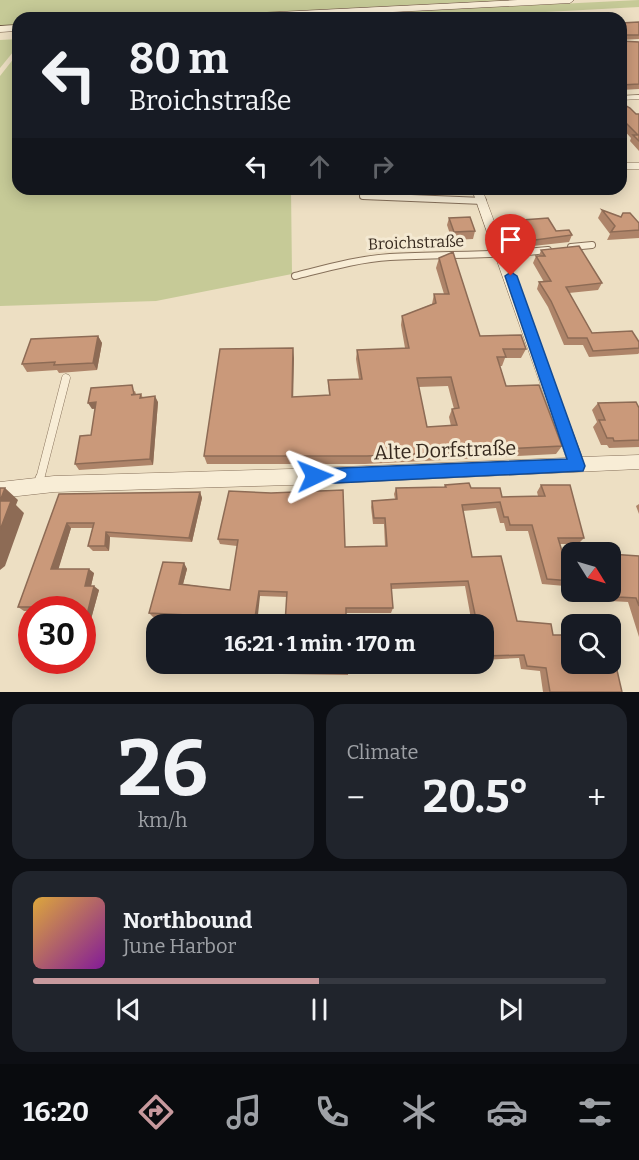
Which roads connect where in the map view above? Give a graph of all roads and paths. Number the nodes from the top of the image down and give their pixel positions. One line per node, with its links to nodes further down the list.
1 (570, 0): 2 (main road)
2 (337, 12)
3 (480, 195): 4 (lane); 6 (street)
4 (363, 196)
5 (592, 245): 6 (lane, Broichstraße)
6 (503, 255): 7 (lane, Broichstraße); 10 (street)
7 (295, 276)
8 (66, 378): 11 (lane)
9 (639, 462): 10 (street, Alte Dorfstraße)
10 (577, 466): 11 (street, Alte Dorfstraße)
11 (38, 486): 12 (street, Alte Dorfstraße)
12 (0, 490)

